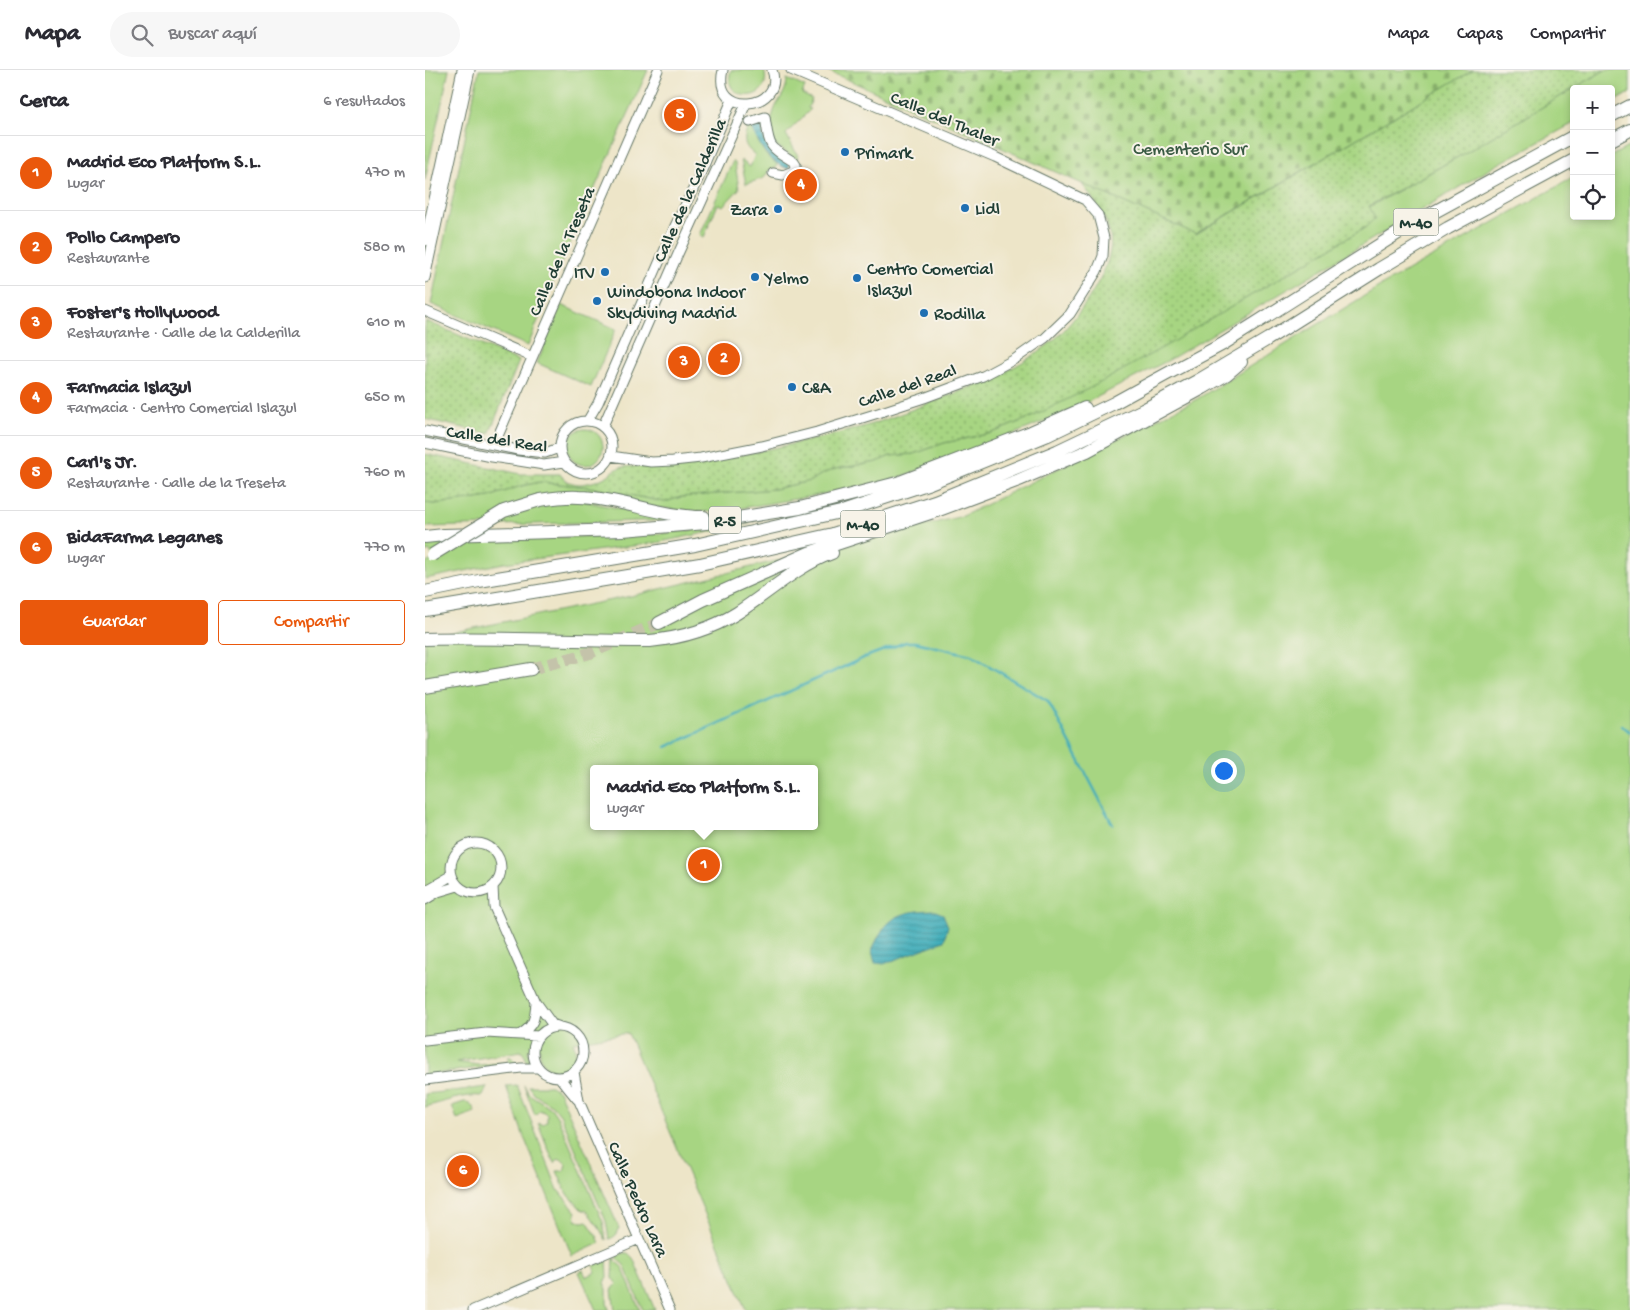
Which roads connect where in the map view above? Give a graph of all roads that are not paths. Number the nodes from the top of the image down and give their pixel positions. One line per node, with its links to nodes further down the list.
1 (462, 70): 18 (street)
2 (470, 70): 19 (street)
3 (659, 70): 23 (street, Calle de la Treseta)
4 (723, 70): 7 (street)
5 (772, 70): 8 (street)
6 (791, 70): 17 (street, Calle del Thaler)
7 (732, 100): 8 (street); 24 (street, Calle de la Calderilla)
8 (747, 104): 25 (street, Calle de la Calderilla)
9 (1630, 106): 10 (highway)
10 (1615, 114)
11 (750, 122): 16 (street)
12 (1630, 130): 14 (highway)
13 (1570, 138): 21 (highway, M-40)
14 (1615, 138)
15 (1570, 162): 22 (highway, M-40)
16 (773, 173)
17 (1085, 200): 30 (street, Calle del Real)
18 (425, 241)
19 (425, 278)
20 (425, 311): 23 (street)
21 (1263, 317): 33 (highway, M-40); 36 (highway, M-40)
22 (1268, 339): 32 (highway, M-40); 37 (highway, M-40)
23 (532, 357): 28 (street, Calle de la Treseta)
24 (588, 420): 25 (street); 29 (street, Calle del Real)
25 (603, 426): 30 (street)
26 (425, 430): 28 (street, Calle del Real)
27 (425, 443): 31 (street, Calle del Real)
28 (494, 445): 29 (street, Calle del Real)
29 (559, 448): 31 (street, Calle del Real)
30 (611, 456): 31 (street, Calle del Real)
31 (564, 462)
32 (1019, 480): 38 (highway); 39 (highway, M-40)
33 (825, 501): 34 (highway, R-5); 35 (highway, bridge)
34 (425, 537)
35 (428, 557)
36 (425, 592)
37 (425, 610)
38 (659, 623)
39 (425, 639)
40 (531, 669): 41 (highway)
41 (425, 687)
42 (451, 876): 43 (street); 44 (street); 45 (street)
43 (458, 886): 46 (street); 47 (street)
44 (493, 886): 46 (street); 48 (street)
45 (425, 891)
46 (479, 893): 48 (street)
47 (425, 900)
48 (494, 907): 49 (street)
49 (536, 1002): 50 (street); 51 (street); 52 (street)
50 (560, 1027): 52 (street); 55 (street)
51 (518, 1035): 52 (street); 53 (street)
52 (540, 1035): 54 (street)
53 (425, 1040)
54 (539, 1068): 56 (street); 57 (street)
55 (574, 1072): 56 (street); 58 (street, Calle Pedro Lara)
56 (559, 1077): 58 (street, Calle Pedro Lara)
57 (425, 1080)
58 (579, 1101): 59 (street, Calle Pedro Lara)
59 (639, 1239): 60 (street); 61 (street, Calle Pedro Lara)
60 (473, 1310)
61 (670, 1310)

